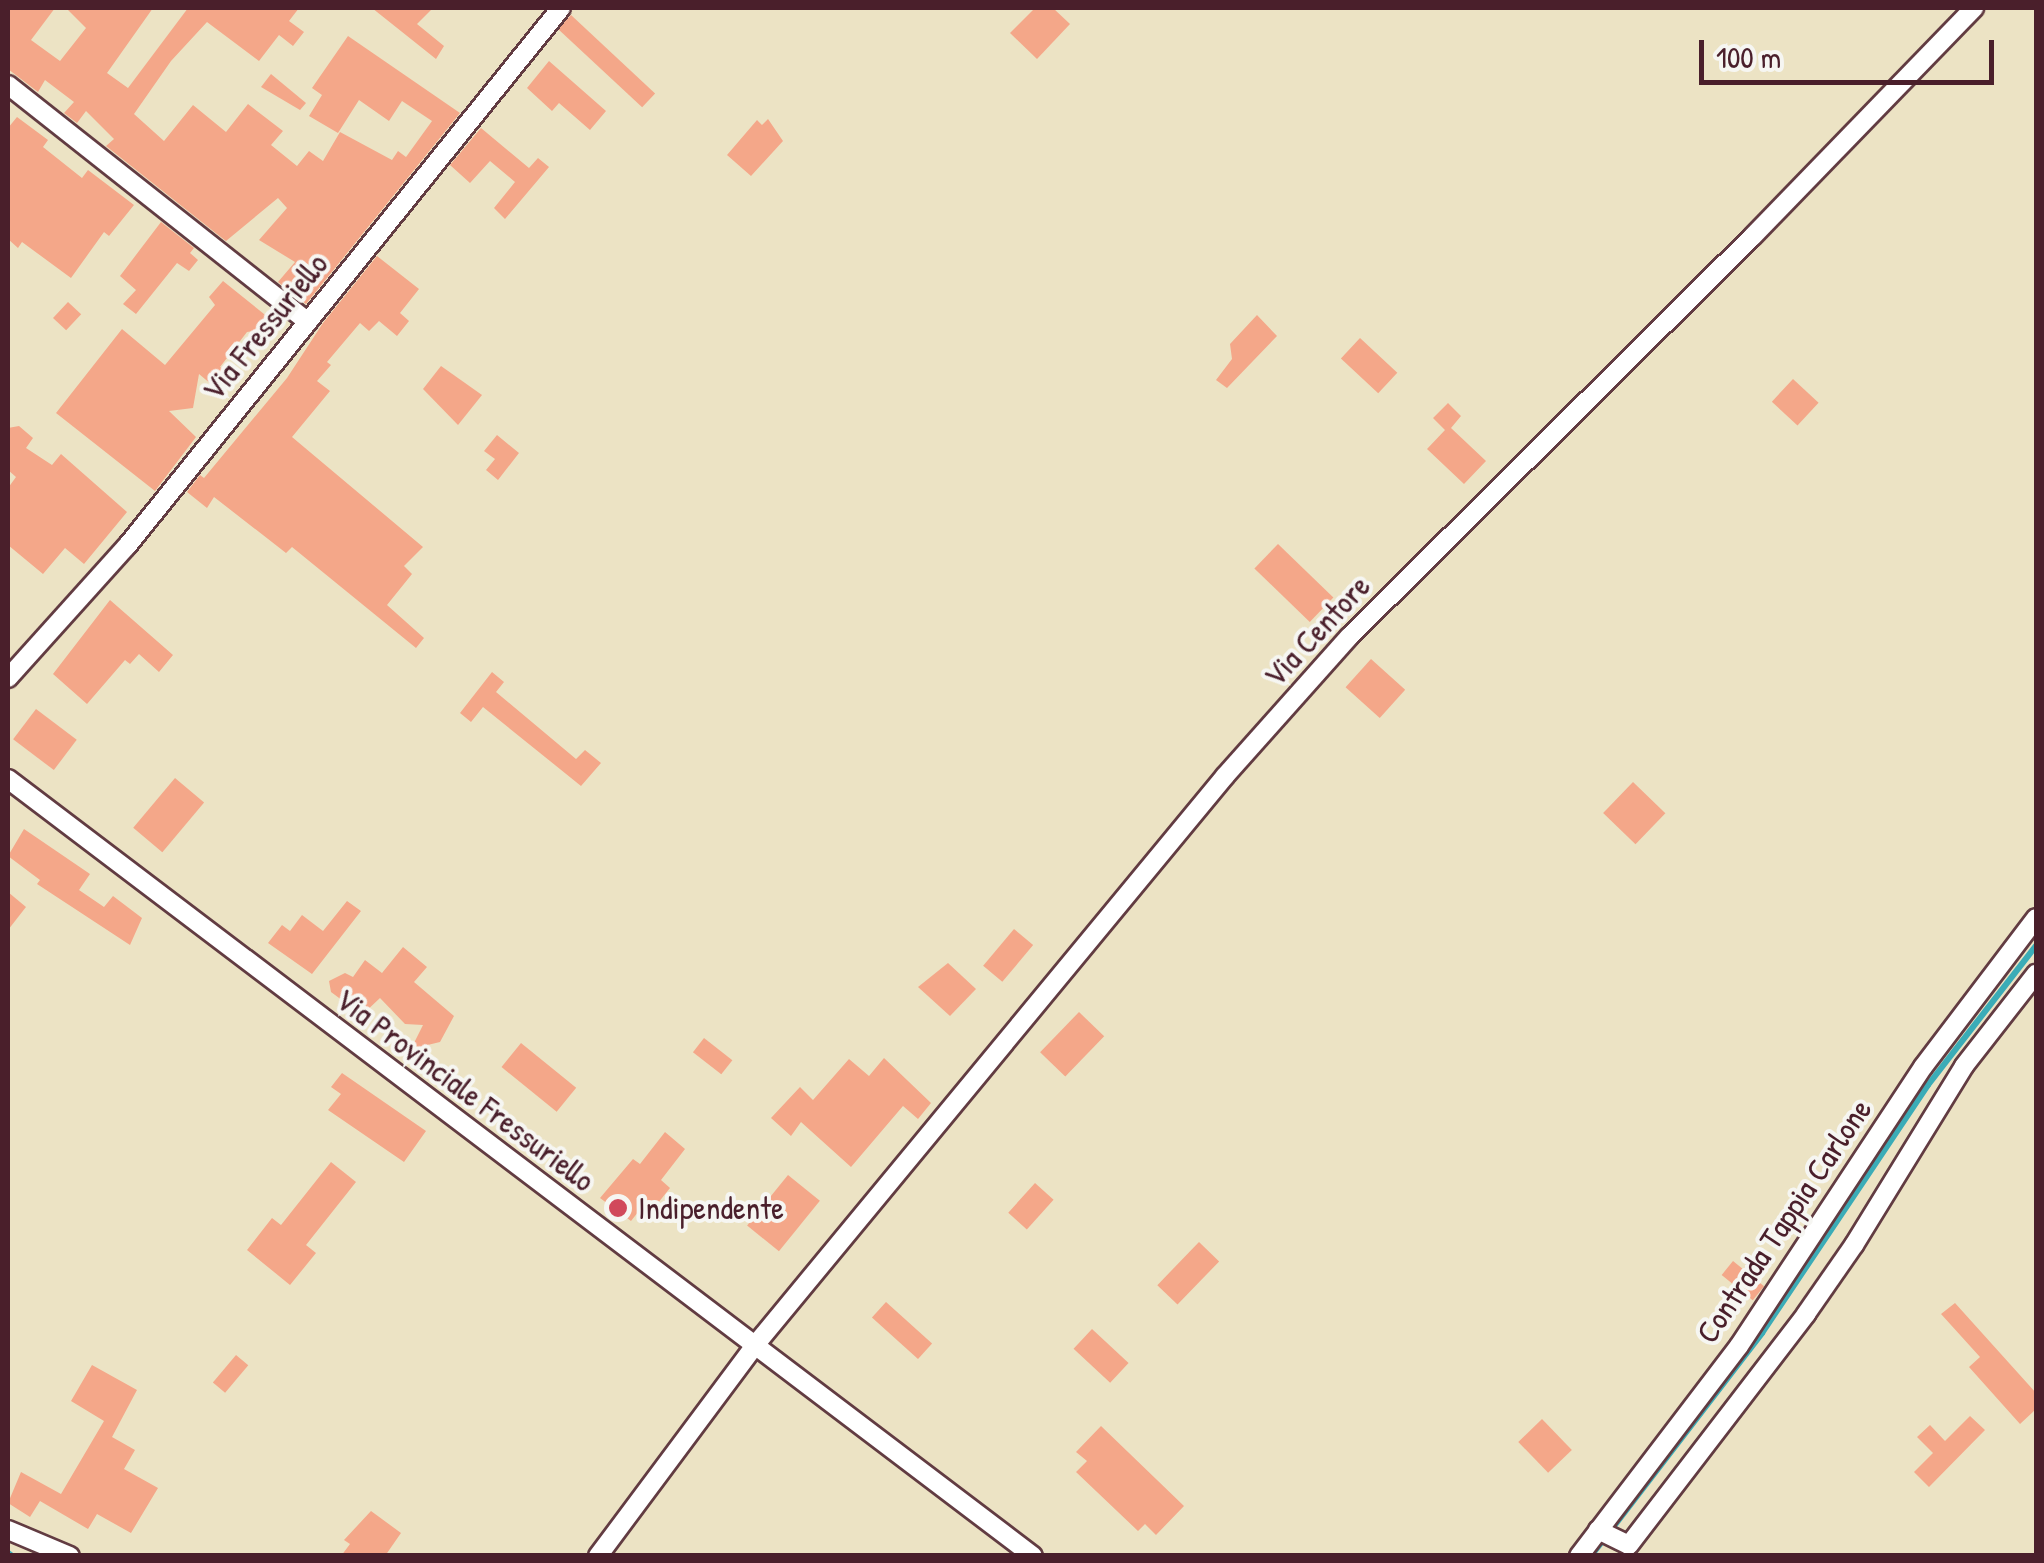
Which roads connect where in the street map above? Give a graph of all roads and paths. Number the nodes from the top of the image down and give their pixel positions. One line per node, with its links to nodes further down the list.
1 (562, 8): 4 (street, Via Fressuriello)
2 (1974, 8): 9 (street, Via Centore)
3 (8, 85): 4 (street)
4 (308, 322): 5 (street, Via Fressuriello)
5 (8, 678)
6 (8, 779): 9 (street, Via Provinciale Fressuriello)
7 (2036, 918): 11 (street, Contrada Tappia Carlone)
8 (2036, 974): 11 (street)
9 (756, 1344): 13 (street, Via Centore); 14 (street, Via Provinciale Fressuriello)
10 (8, 1530): 12 (street)
11 (1598, 1530): 15 (street, Contrada Tappia Carlone)
12 (70, 1556)
13 (598, 1556)
14 (1032, 1556)
15 (1579, 1556)

